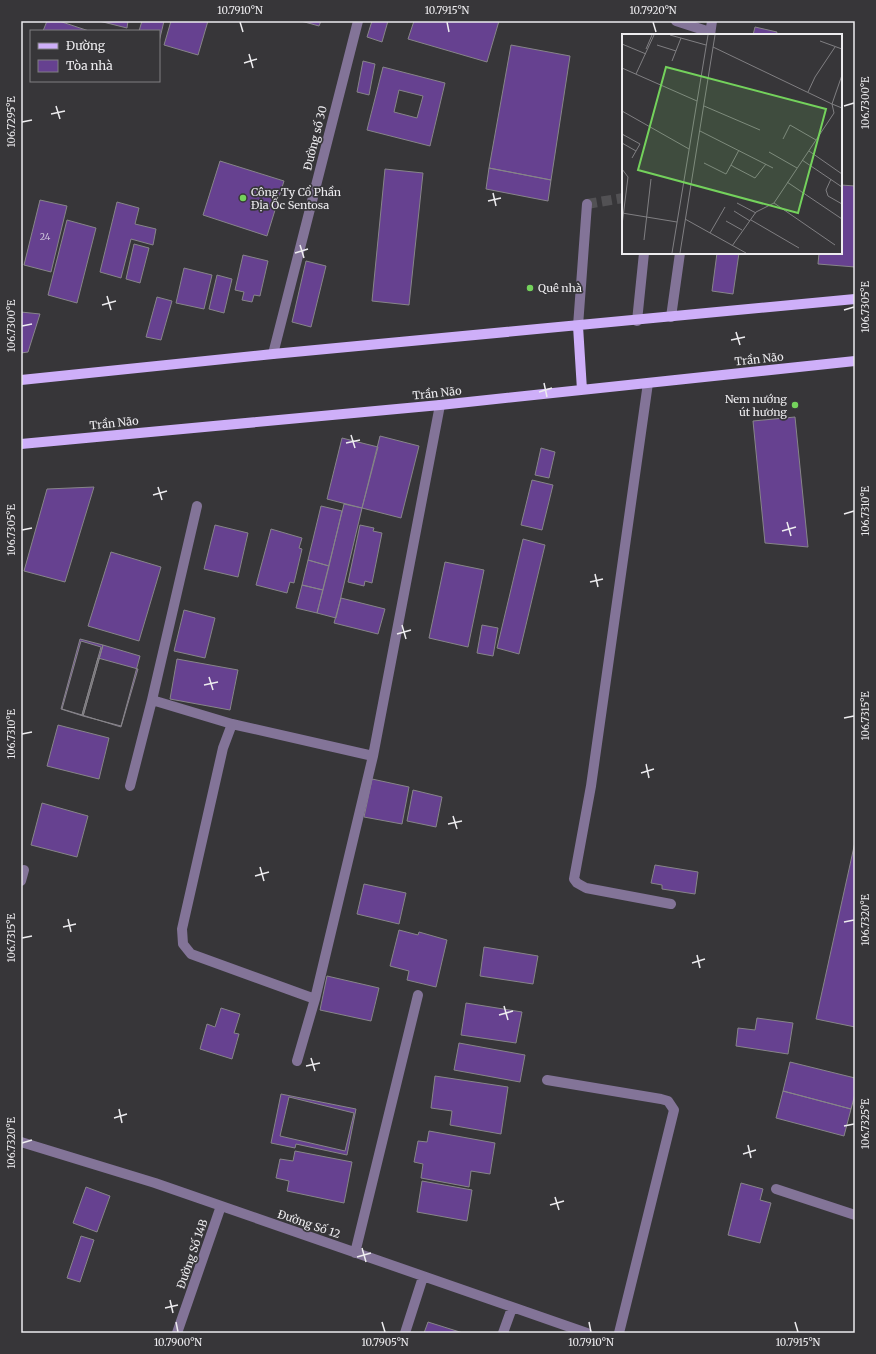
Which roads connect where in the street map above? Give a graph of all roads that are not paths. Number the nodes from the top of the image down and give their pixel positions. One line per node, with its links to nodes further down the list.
1 (358, 21): 12 (street, Đường số 30)
2 (676, 21): 4 (street)
3 (712, 21): 4 (street)
4 (710, 34)
5 (587, 204): 11 (street)
6 (644, 254): 10 (street)
7 (680, 254): 9 (street)
8 (855, 299): 9 (main road)
9 (671, 317): 10 (main road)
10 (637, 321): 11 (main road)
11 (578, 326): 12 (main road); 16 (main road)
12 (273, 354): 14 (main road)
13 (855, 361): 15 (main road, Trần Não)
14 (21, 380)
15 (648, 383): 16 (main road, Trần Não); 26 (street)
16 (582, 390): 17 (main road, Trần Não)
17 (440, 405): 18 (main road, Trần Não); 22 (street)
18 (21, 444)
19 (197, 506): 20 (street)
20 (152, 700): 21 (street); 23 (street)
21 (232, 724): 22 (street); 28 (street)
22 (373, 756): 28 (street)
23 (130, 786)
24 (24, 870): 25 (street)
25 (21, 881)
26 (671, 904)
27 (418, 995): 35 (street)
28 (315, 999): 29 (street)
29 (297, 1062)
30 (547, 1080): 42 (street)
31 (21, 1143): 33 (street, Đường Số 12)
32 (776, 1190): 34 (street)
33 (221, 1206): 35 (street, Đường Số 12); 38 (street, Đường Số 14B)
34 (855, 1215)
35 (355, 1253): 36 (street, Đường Số 12)
36 (423, 1277): 37 (street, Đường Số 12); 39 (street)
37 (512, 1308): 40 (street); 41 (street, Đường Số 12)
38 (176, 1333)
39 (405, 1333)
40 (503, 1333)
41 (587, 1333)
42 (619, 1333)

